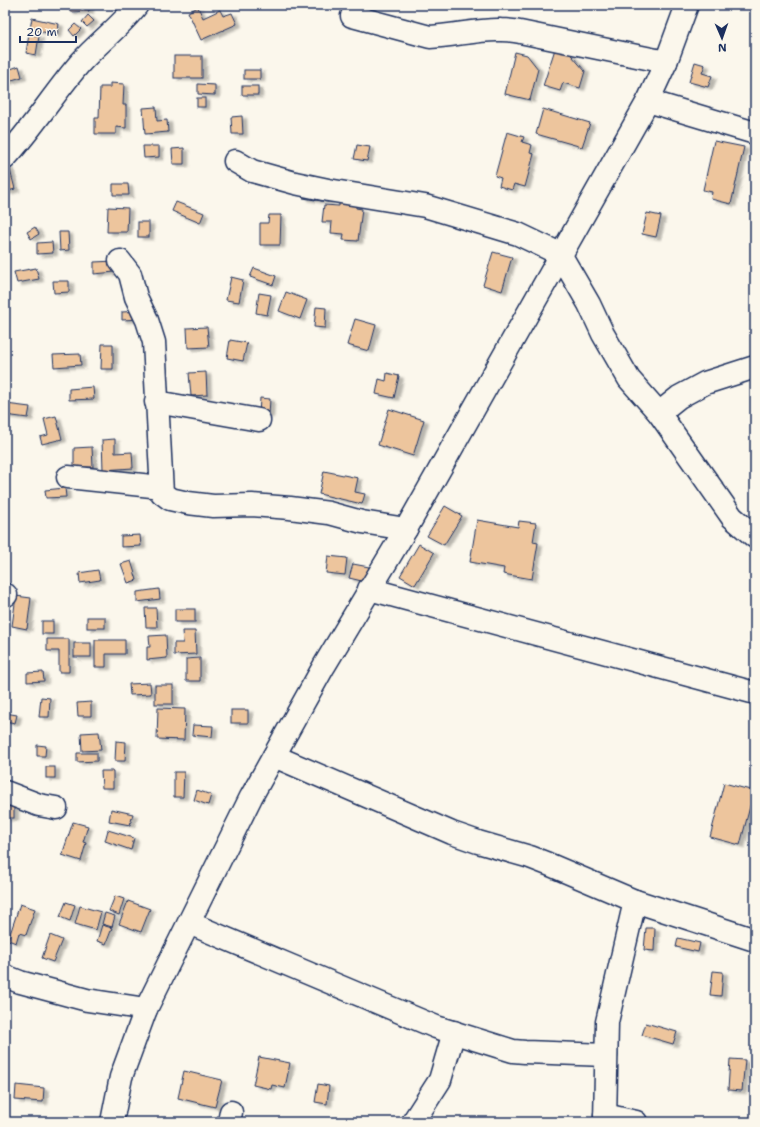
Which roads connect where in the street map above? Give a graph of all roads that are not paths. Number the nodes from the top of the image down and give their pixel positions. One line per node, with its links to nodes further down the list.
1 (137, 5): 7 (street)
2 (687, 5): 4 (street)
3 (352, 16): 4 (street)
4 (666, 62): 5 (street)
5 (648, 101): 6 (street); 9 (street)
6 (755, 132)
7 (5, 158)
8 (235, 161): 9 (street)
9 (560, 254): 13 (street); 17 (street)
10 (120, 261): 12 (street)
11 (755, 366): 13 (street)
12 (156, 402): 14 (street); 16 (street)
13 (659, 413): 18 (street)
14 (259, 420)
15 (68, 476): 16 (street)
16 (161, 487): 17 (street)
17 (406, 529): 19 (street)
18 (755, 537)
19 (369, 589): 20 (street); 21 (street)
20 (755, 693)
21 (274, 756): 24 (street); 25 (street)
22 (5, 792): 23 (street)
23 (56, 808)
24 (634, 901): 26 (street); 30 (street)
25 (189, 922): 28 (street); 29 (street)
26 (755, 940)
27 (5, 976): 28 (street)
28 (146, 1009): 32 (street)
29 (454, 1032): 30 (street); 33 (street)
30 (606, 1055): 31 (street)
31 (605, 1119): 34 (street)
32 (112, 1122)
33 (413, 1122)
34 (636, 1122)

